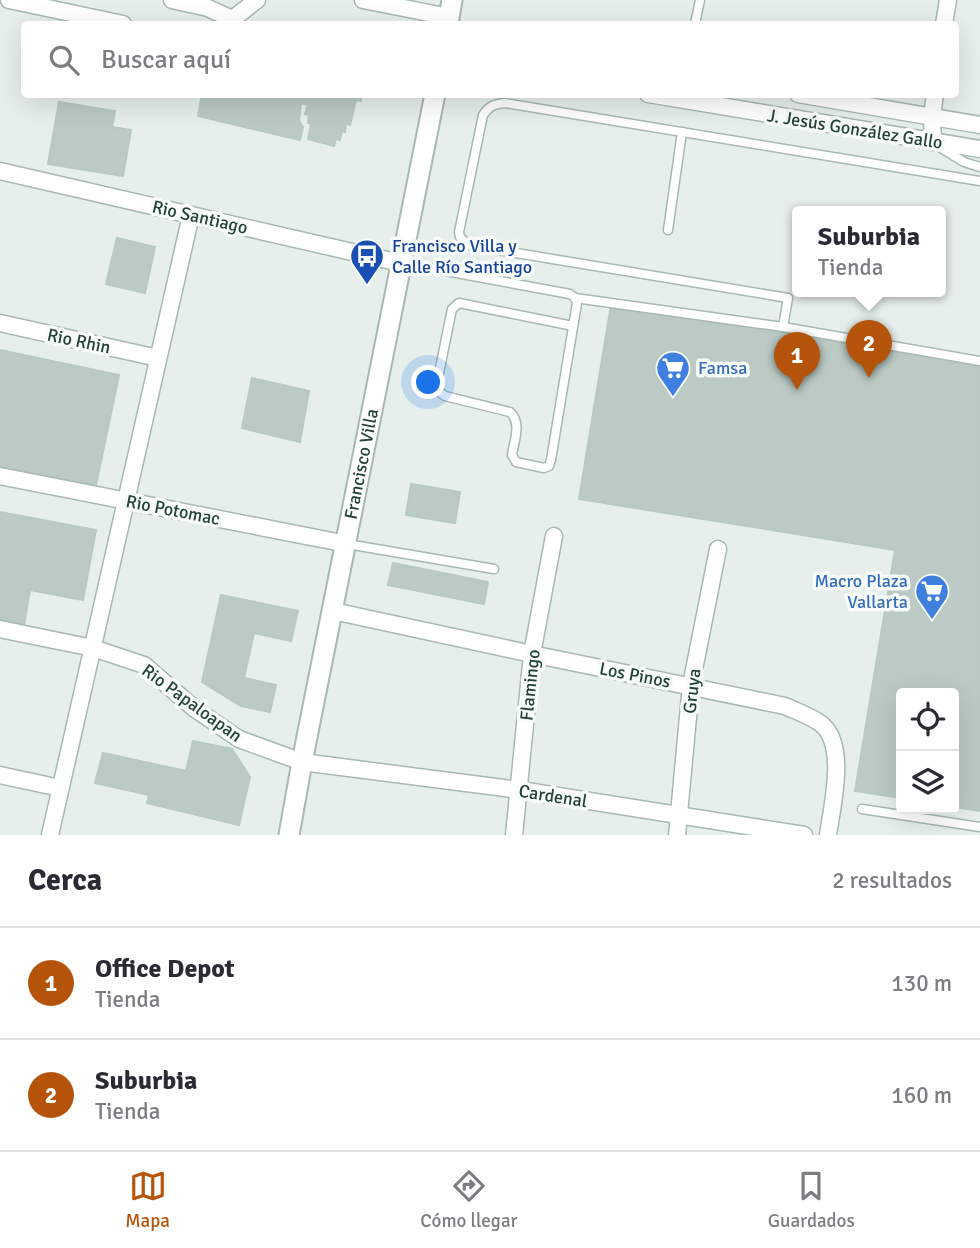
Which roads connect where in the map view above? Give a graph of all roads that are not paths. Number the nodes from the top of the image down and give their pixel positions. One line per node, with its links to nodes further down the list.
1 (9, 0): 8 (street)
2 (172, 0): 9 (street)
3 (257, 0): 10 (street)
4 (363, 0): 7 (street)
5 (700, 0): 11 (lane)
6 (948, 0): 12 (street)
7 (450, 14)
8 (109, 21)
9 (228, 21)
10 (230, 21)
11 (696, 21)
12 (944, 21)
13 (434, 98): 27 (street, Francisco Villa)
14 (688, 98): 20 (street, J. Jesús González Gallo)
15 (822, 98): 17 (street, J. Jesús González Gallo)
16 (934, 98): 17 (street)
17 (932, 116): 18 (street, J. Jesús González Gallo); 20 (street)
18 (980, 125)
19 (682, 132): 24 (lane); 26 (lane); 31 (lane)
20 (933, 142): 21 (street, J. Jesús González Gallo); 22 (lane)
21 (980, 149)
22 (980, 167)
23 (0, 171): 25 (street, Rio Santiago)
24 (980, 181)
25 (191, 215): 27 (street, Rio Santiago); 32 (street)
26 (668, 230)
27 (400, 263): 28 (lane); 37 (street, Francisco Villa)
28 (575, 298): 30 (lane); 31 (lane)
29 (0, 323): 32 (street, Rio Rhin)
30 (573, 326): 30 (lane)
31 (783, 327): 33 (lane)
32 (158, 358): 35 (street)
33 (979, 358)
34 (0, 476): 35 (street, Rio Potomac)
35 (127, 502): 37 (street, Rio Potomac); 42 (street)
36 (554, 536): 43 (street, Flamingo)
37 (347, 544): 39 (lane); 40 (street, Francisco Villa)
38 (718, 549): 44 (street, Gruya)
39 (494, 569)
40 (333, 611): 43 (street, Los Pinos); 45 (street, Francisco Villa)
41 (0, 629): 42 (street, Rio Papaloapan)
42 (93, 648): 45 (street, Rio Papaloapan); 47 (street)
43 (532, 654): 44 (street, Los Pinos); 48 (street, Flamingo)
44 (691, 685): 50 (street, Gruya); 57 (street, Los Pinos)
45 (302, 762): 48 (street, Cardenal); 53 (street, Francisco Villa)
46 (0, 775): 47 (street)
47 (60, 788): 52 (street)
48 (520, 790): 50 (street, Cardenal); 54 (street, Flamingo)
49 (862, 809): 51 (lane)
50 (680, 815): 55 (street, Gruya); 56 (street, Cardenal)
51 (980, 827)
52 (50, 835)
53 (289, 835)
54 (514, 835)
55 (677, 835)
56 (804, 835)
57 (828, 835)

